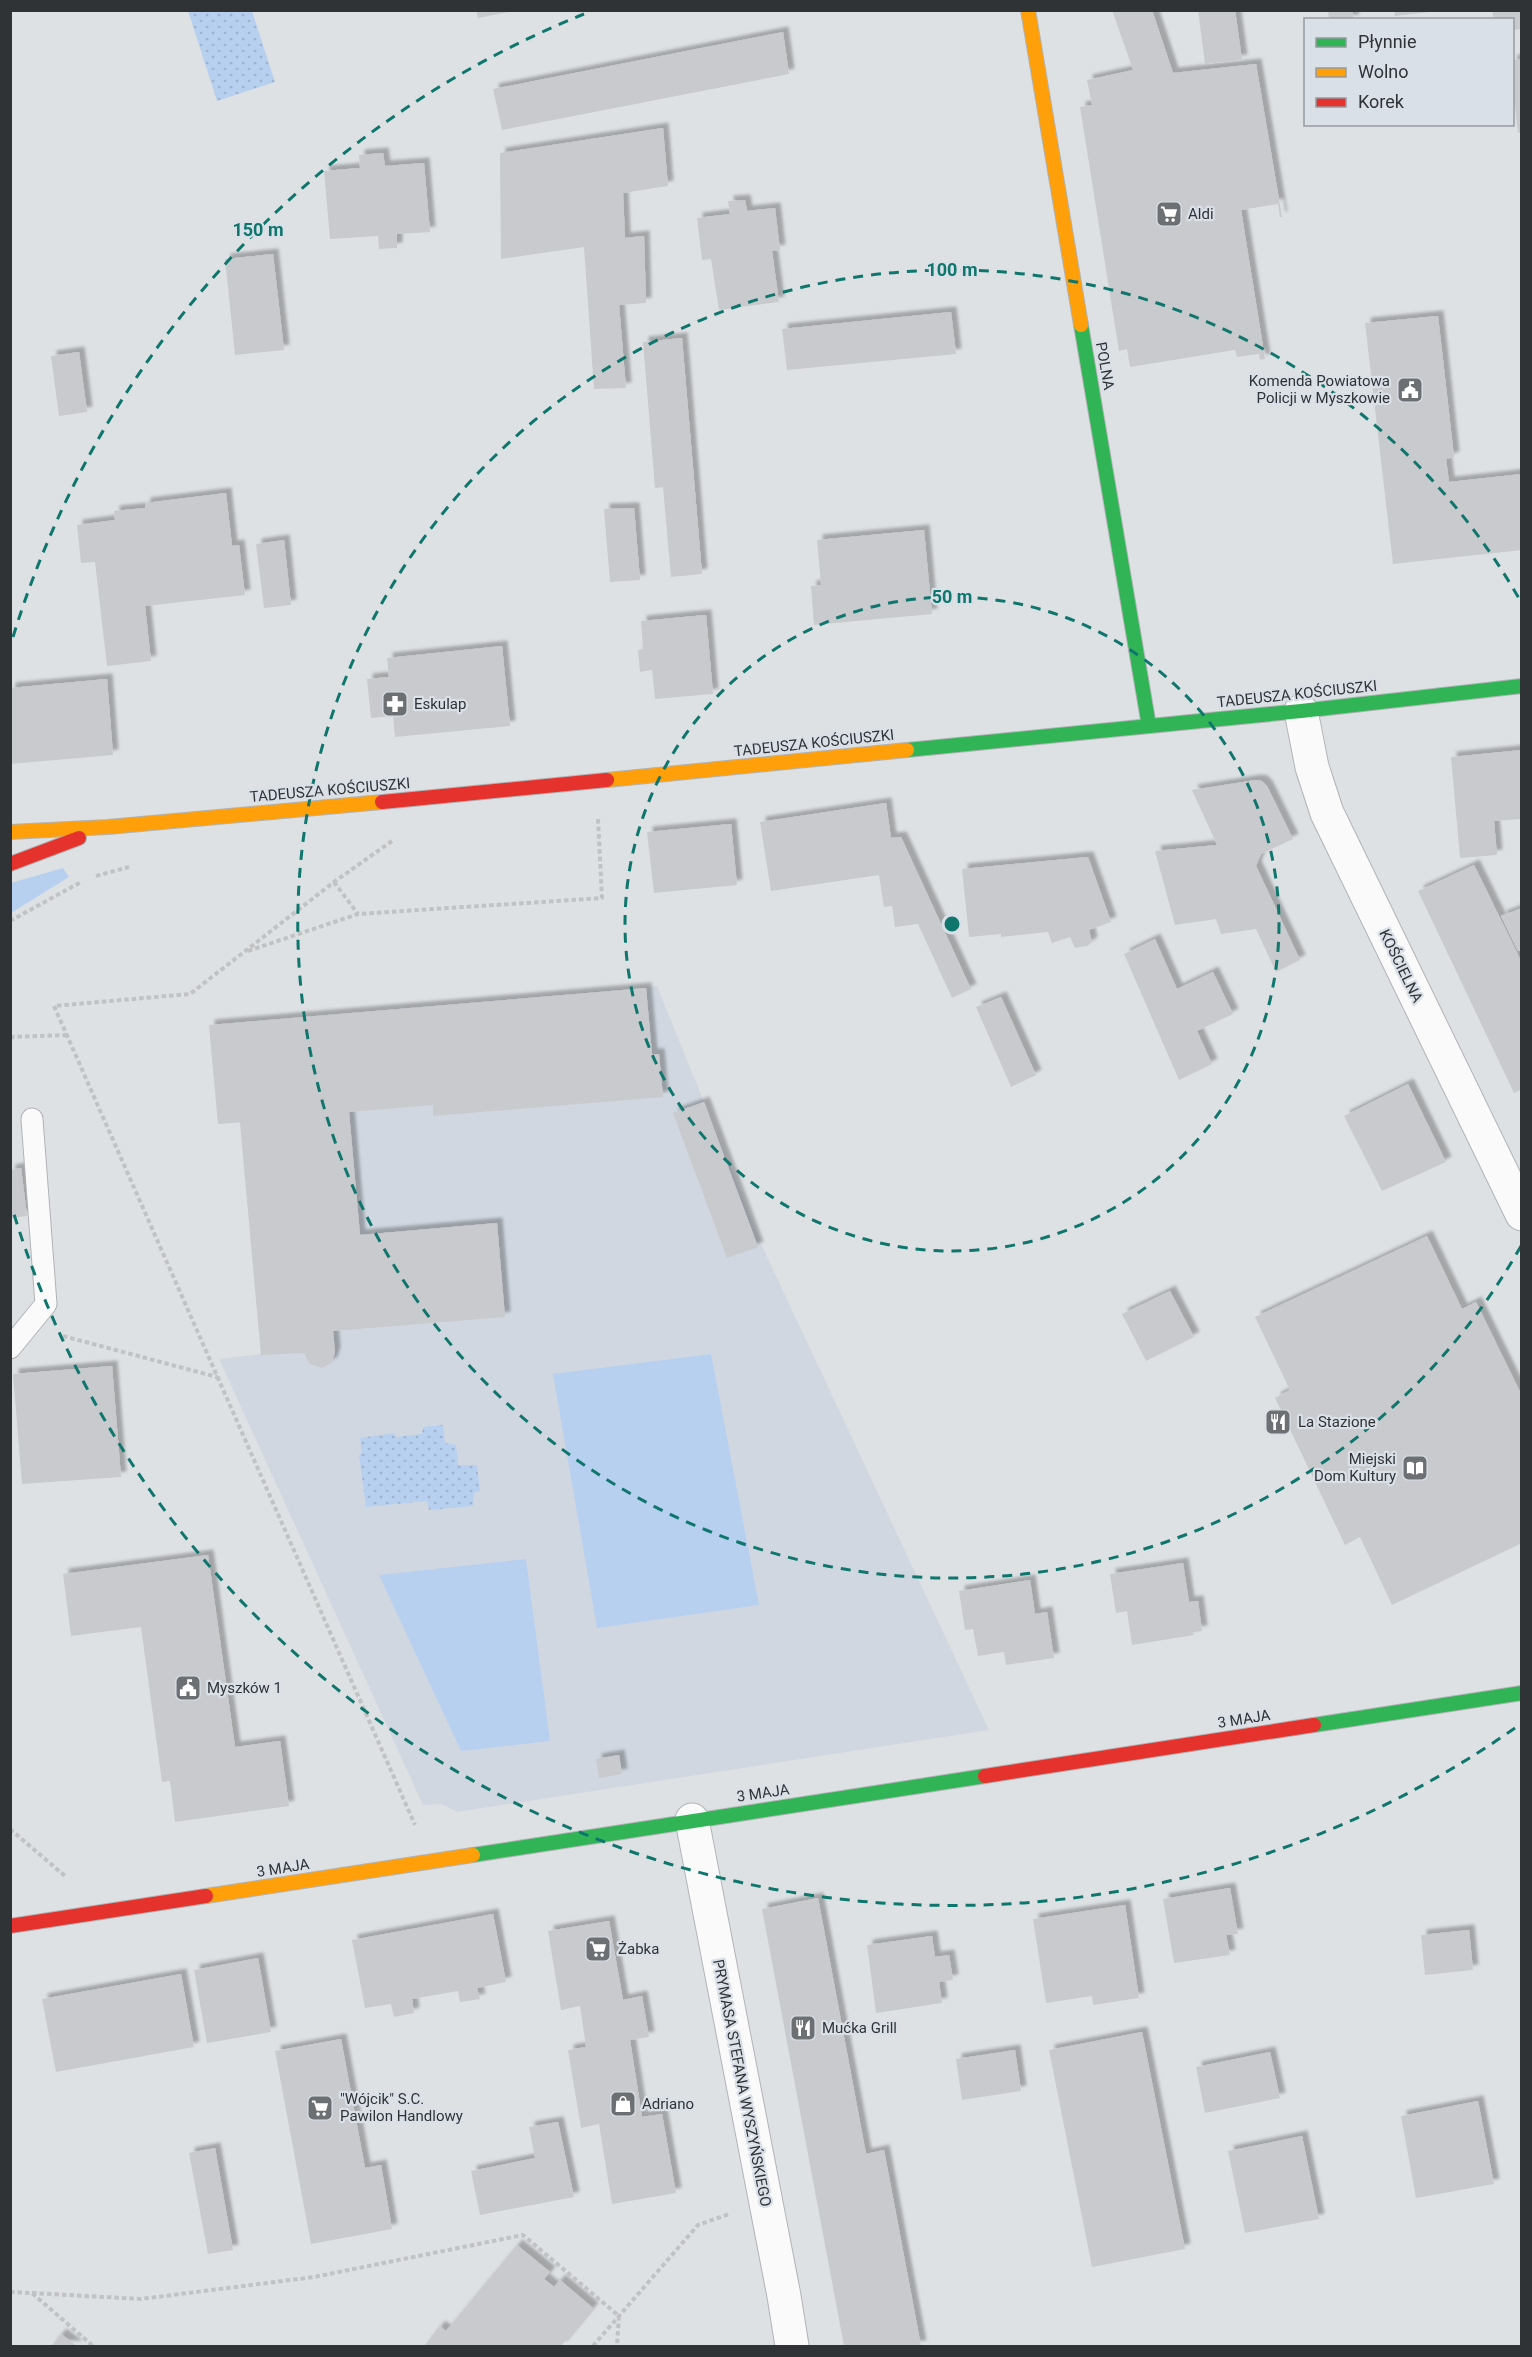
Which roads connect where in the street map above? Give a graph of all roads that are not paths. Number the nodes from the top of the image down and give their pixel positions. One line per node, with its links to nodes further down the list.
1 (1028, 10): 4 (street, POLNA)
2 (1521, 686): 3 (street, TADEUSZA KOŚCIUSZKI)
3 (1301, 711): 4 (street, TADEUSZA KOŚCIUSZKI); 9 (street, KOŚCIELNA)
4 (1149, 726): 5 (street, TADEUSZA KOŚCIUSZKI)
5 (108, 827): 6 (street, TADEUSZA KOŚCIUSZKI); 7 (street, TADEUSZA KOŚCIUSZKI)
6 (10, 832)
7 (10, 864)
8 (32, 1119): 10 (lane)
9 (1521, 1214)
10 (10, 1348)
11 (1521, 1693): 12 (street, 3 MAJA)
12 (692, 1820): 13 (street, 3 MAJA); 14 (street, PRYMASA STEFANA WYSZYŃSKIEGO)
13 (10, 1926)
14 (792, 2346)

